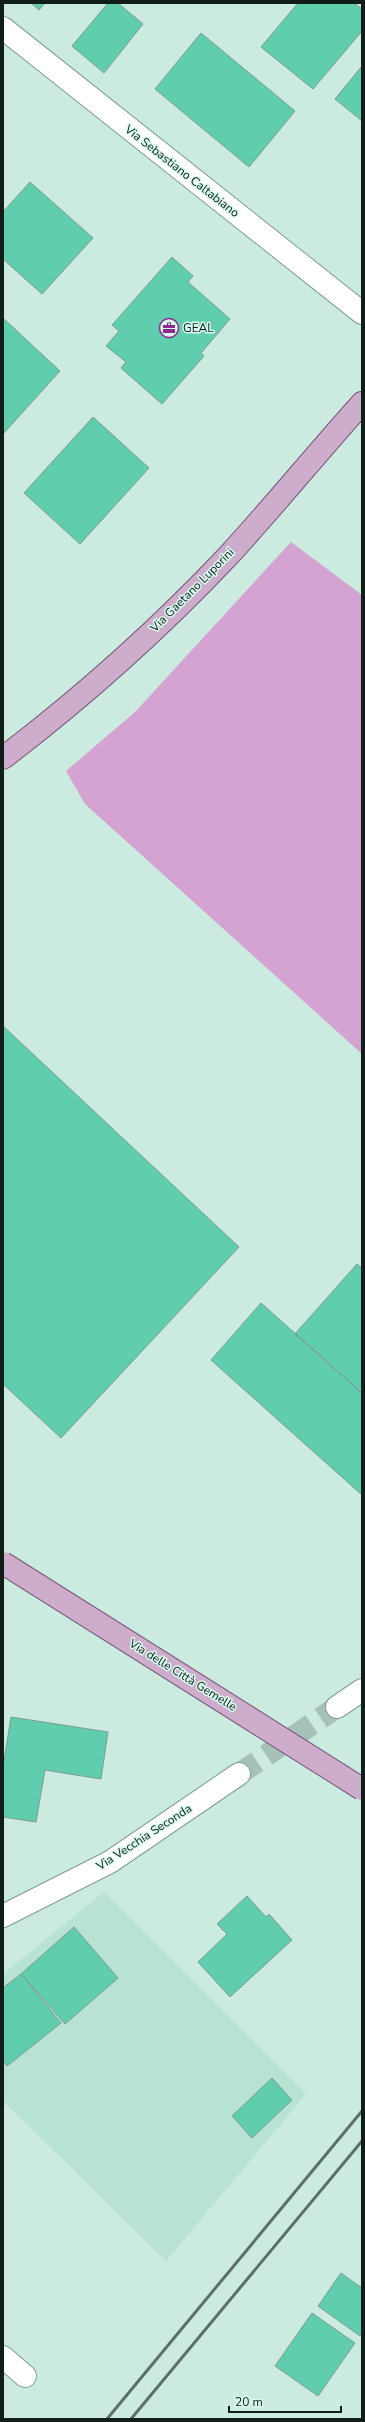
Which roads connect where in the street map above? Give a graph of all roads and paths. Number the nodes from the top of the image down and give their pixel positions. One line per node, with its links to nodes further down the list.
1 (3, 28): 2 (street, Via Sebastiano Caltabiano)
2 (362, 313)
3 (362, 403): 4 (main road, Via Gaetano Luporini)
4 (3, 758)
5 (3, 1563): 9 (main road, Via delle Città Gemelle, bridge)
6 (362, 1690): 7 (street)
7 (337, 1706)
8 (239, 1774): 10 (street, Via Vecchia Seconda)
9 (362, 1789)
10 (3, 1916)
11 (3, 2357): 12 (street)
12 (24, 2376)

